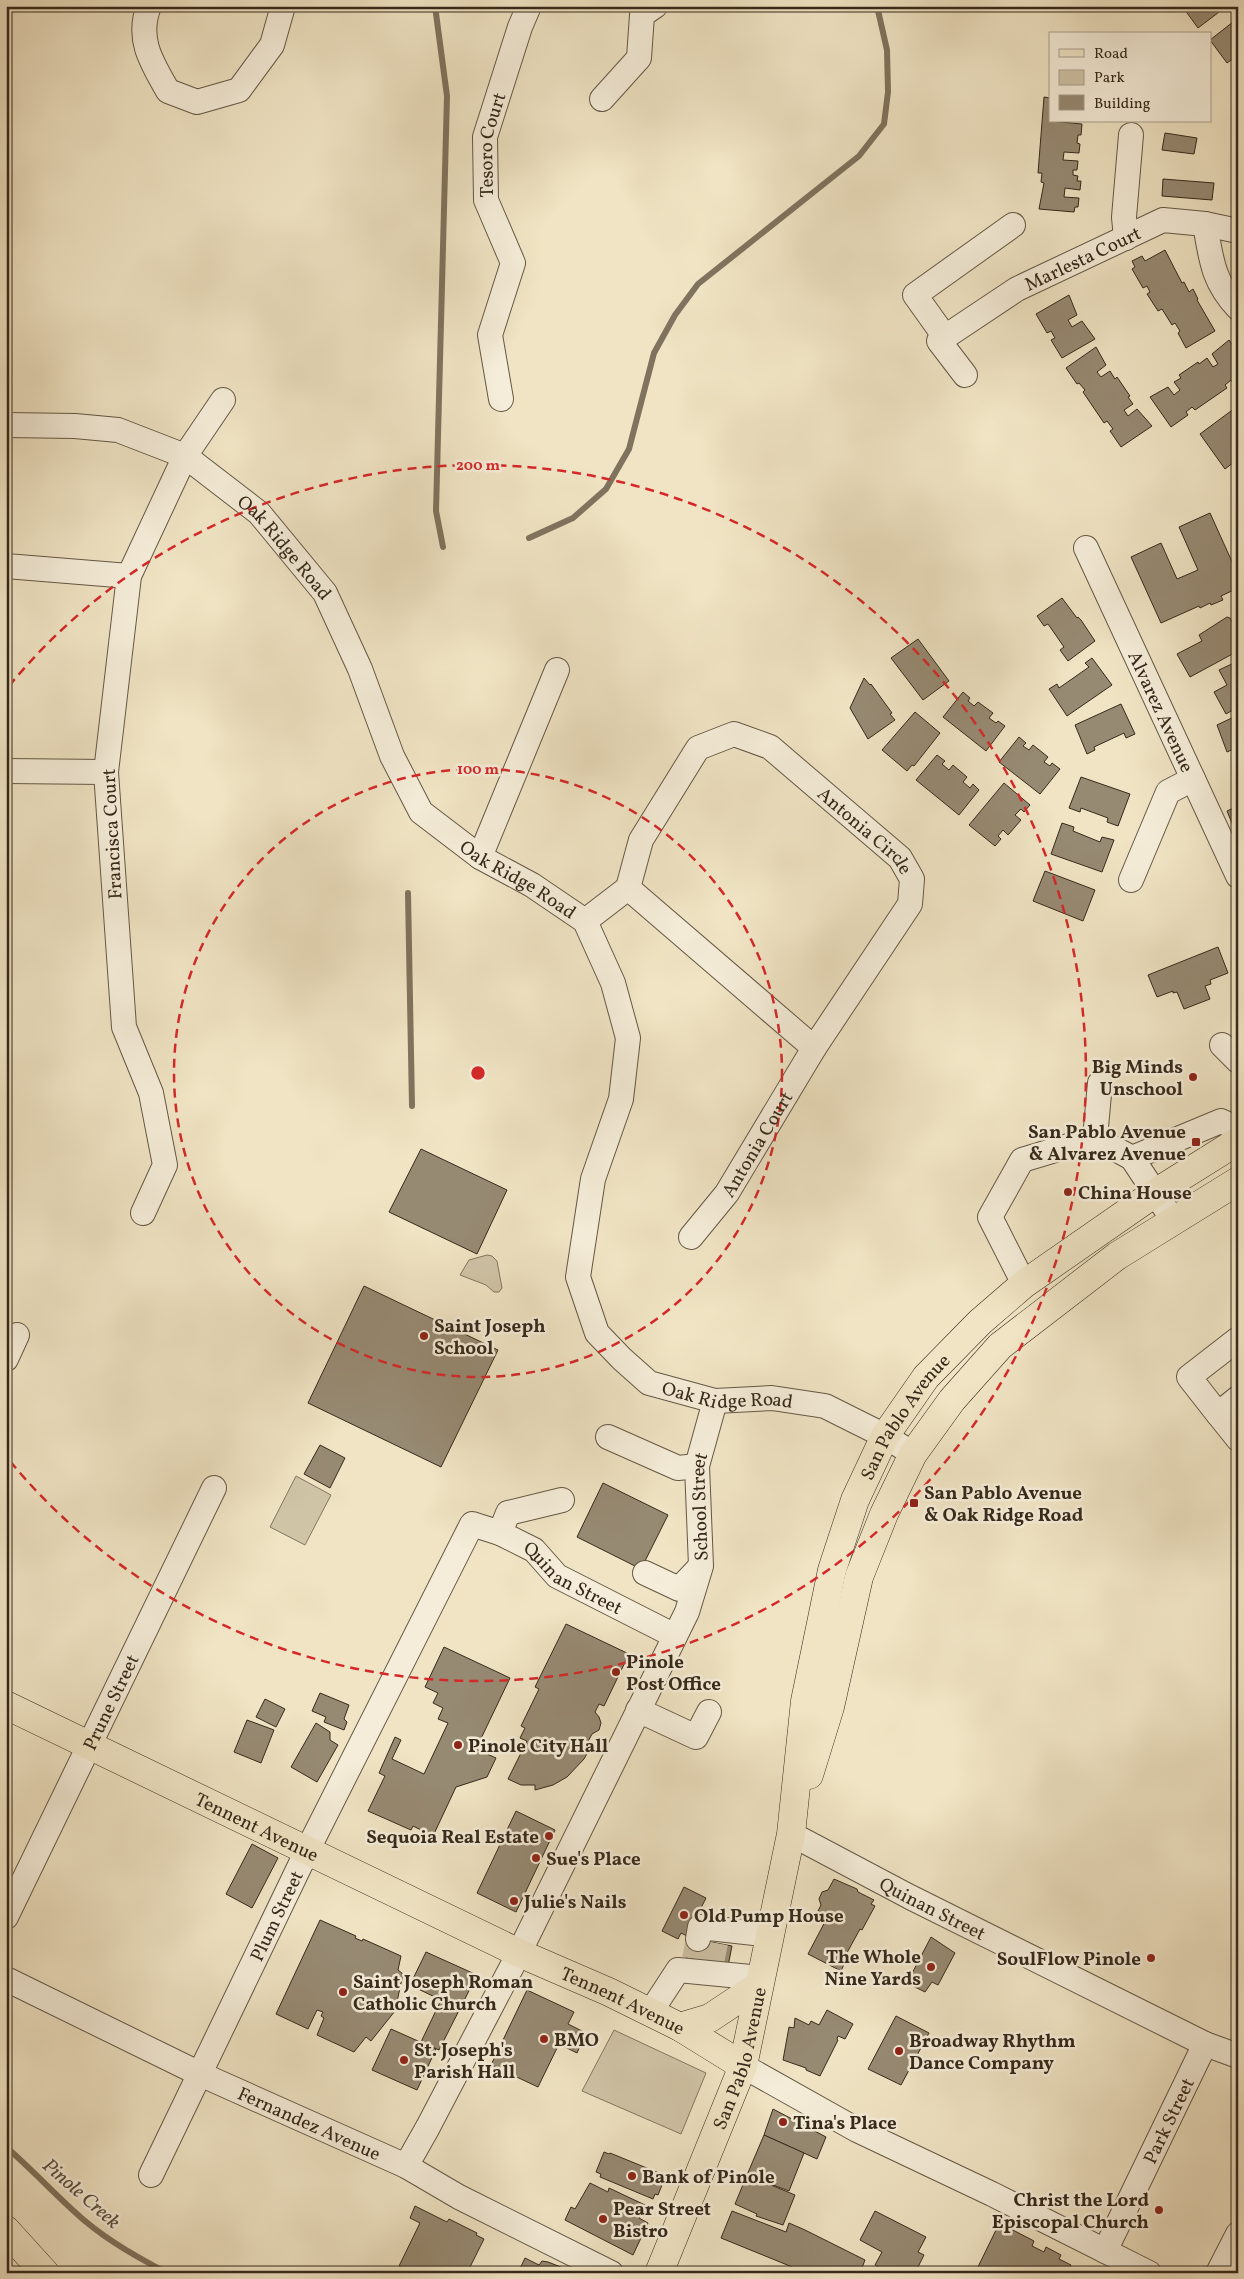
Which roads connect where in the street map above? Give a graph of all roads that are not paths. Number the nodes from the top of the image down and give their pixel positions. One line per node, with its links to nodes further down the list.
1 (149, 6): 2 (street)
2 (283, 6)
3 (529, 6): 14 (street, Tesoro Court)
4 (642, 9): 5 (street)
5 (602, 99)
6 (1131, 135): 10 (street)
7 (1205, 224): 9 (street, Marlesta Court); 10 (street, Marlesta Court); 11 (street)
8 (1013, 225): 12 (street)
9 (1238, 231)
10 (1126, 238): 12 (street, Marlesta Court)
11 (1238, 308)
12 (942, 339): 13 (street)
13 (965, 375)
14 (500, 398)
15 (223, 400): 17 (street, Francisca Court)
16 (6, 425): 17 (street, Oak Ridge Road)
17 (185, 456): 20 (street, Francisca Court); 25 (street, Oak Ridge Road)
18 (1086, 548): 24 (street, Alvarez Avenue)
19 (6, 566): 20 (street)
20 (129, 576): 23 (street, Francisca Court)
21 (557, 670): 25 (street)
22 (6, 771): 23 (street)
23 (106, 772): 38 (street, Francisca Court)
24 (1193, 779): 26 (street, Alvarez Avenue); 27 (street)
25 (480, 857): 29 (street, Oak Ridge Road)
26 (1238, 876)
27 (1131, 880)
28 (628, 888): 29 (street); 30 (street); 30 (street, Antonia Circle)
29 (584, 921): 46 (street, Oak Ridge Road)
30 (814, 1048): 40 (street, Antonia Court)
31 (1100, 1083): 33 (street)
32 (1238, 1129): 35 (street)
33 (1095, 1138): 35 (street); 41 (street)
34 (1238, 1141): 37 (main road, San Pablo Avenue)
35 (1132, 1158): 37 (street)
36 (1238, 1181): 39 (main road, San Pablo Avenue)
37 (1155, 1193): 39 (street); 41 (main road, San Pablo Avenue)
38 (143, 1213)
39 (1173, 1220): 51 (main road, San Pablo Avenue)
40 (691, 1237)
41 (1024, 1284): 48 (main road, San Pablo Avenue)
42 (17, 1335): 44 (street)
43 (1238, 1339): 47 (street)
44 (6, 1359)
45 (1238, 1398): 47 (street)
46 (715, 1401): 48 (street, Oak Ridge Road); 52 (street, School Street)
47 (1218, 1414): 50 (street)
48 (885, 1436): 51 (street, Oak Ridge Road); 64 (main road, San Pablo Avenue)
49 (608, 1437): 52 (street)
50 (1238, 1439)
51 (913, 1454): 64 (main road, San Pablo Avenue)
52 (697, 1466): 57 (street, School Street)
53 (214, 1488): 63 (street, Prune Street)
54 (562, 1500): 56 (street)
55 (472, 1524): 56 (street, Quinan Street); 65 (street, Plum Street)
56 (500, 1533): 59 (street, Quinan Street)
57 (701, 1566): 58 (street); 59 (street, School Street)
58 (645, 1573)
59 (675, 1636): 61 (street, School Street)
60 (6, 1705): 63 (main road, Tennent Avenue)
61 (638, 1710): 62 (street); 68 (street, School Street)
62 (709, 1712)
63 (89, 1744): 65 (main road, Tennent Avenue); 66 (street, Prune Street)
64 (791, 1834): 67 (main road, San Pablo Avenue); 74 (street, Quinan Street)
65 (307, 1851): 68 (main road, Tennent Avenue); 77 (street, Plum Street)
66 (6, 1917)
67 (771, 1935): 69 (street); 71 (main road, San Pablo Avenue)
68 (519, 1953): 72 (main road, Tennent Avenue); 78 (street, School Street)
69 (714, 1954): 71 (street); 72 (street)
70 (6, 1979): 77 (street, Fernandez Avenue)
71 (760, 1982): 73 (main road); 76 (main road, San Pablo Avenue)
72 (650, 2013): 73 (main road, Tennent Avenue)
73 (680, 2027): 76 (main road, Tennent Avenue)
74 (1205, 2044): 75 (street, Quinan Street); 82 (street, Park Street)
75 (1238, 2056)
76 (743, 2066): 82 (street, Tennent Avenue); 85 (main road, San Pablo Avenue)
77 (200, 2074): 78 (street, Fernandez Avenue); 79 (street, Plum Street)
78 (406, 2166): 84 (street, Fernandez Avenue)
79 (151, 2175)
80 (6, 2230): 83 (main road)
81 (1238, 2234): 87 (street)
82 (1105, 2252): 86 (street, Tennent Avenue)
83 (45, 2273)
84 (611, 2273)
85 (659, 2273)
86 (1149, 2273)
87 (1218, 2273)

